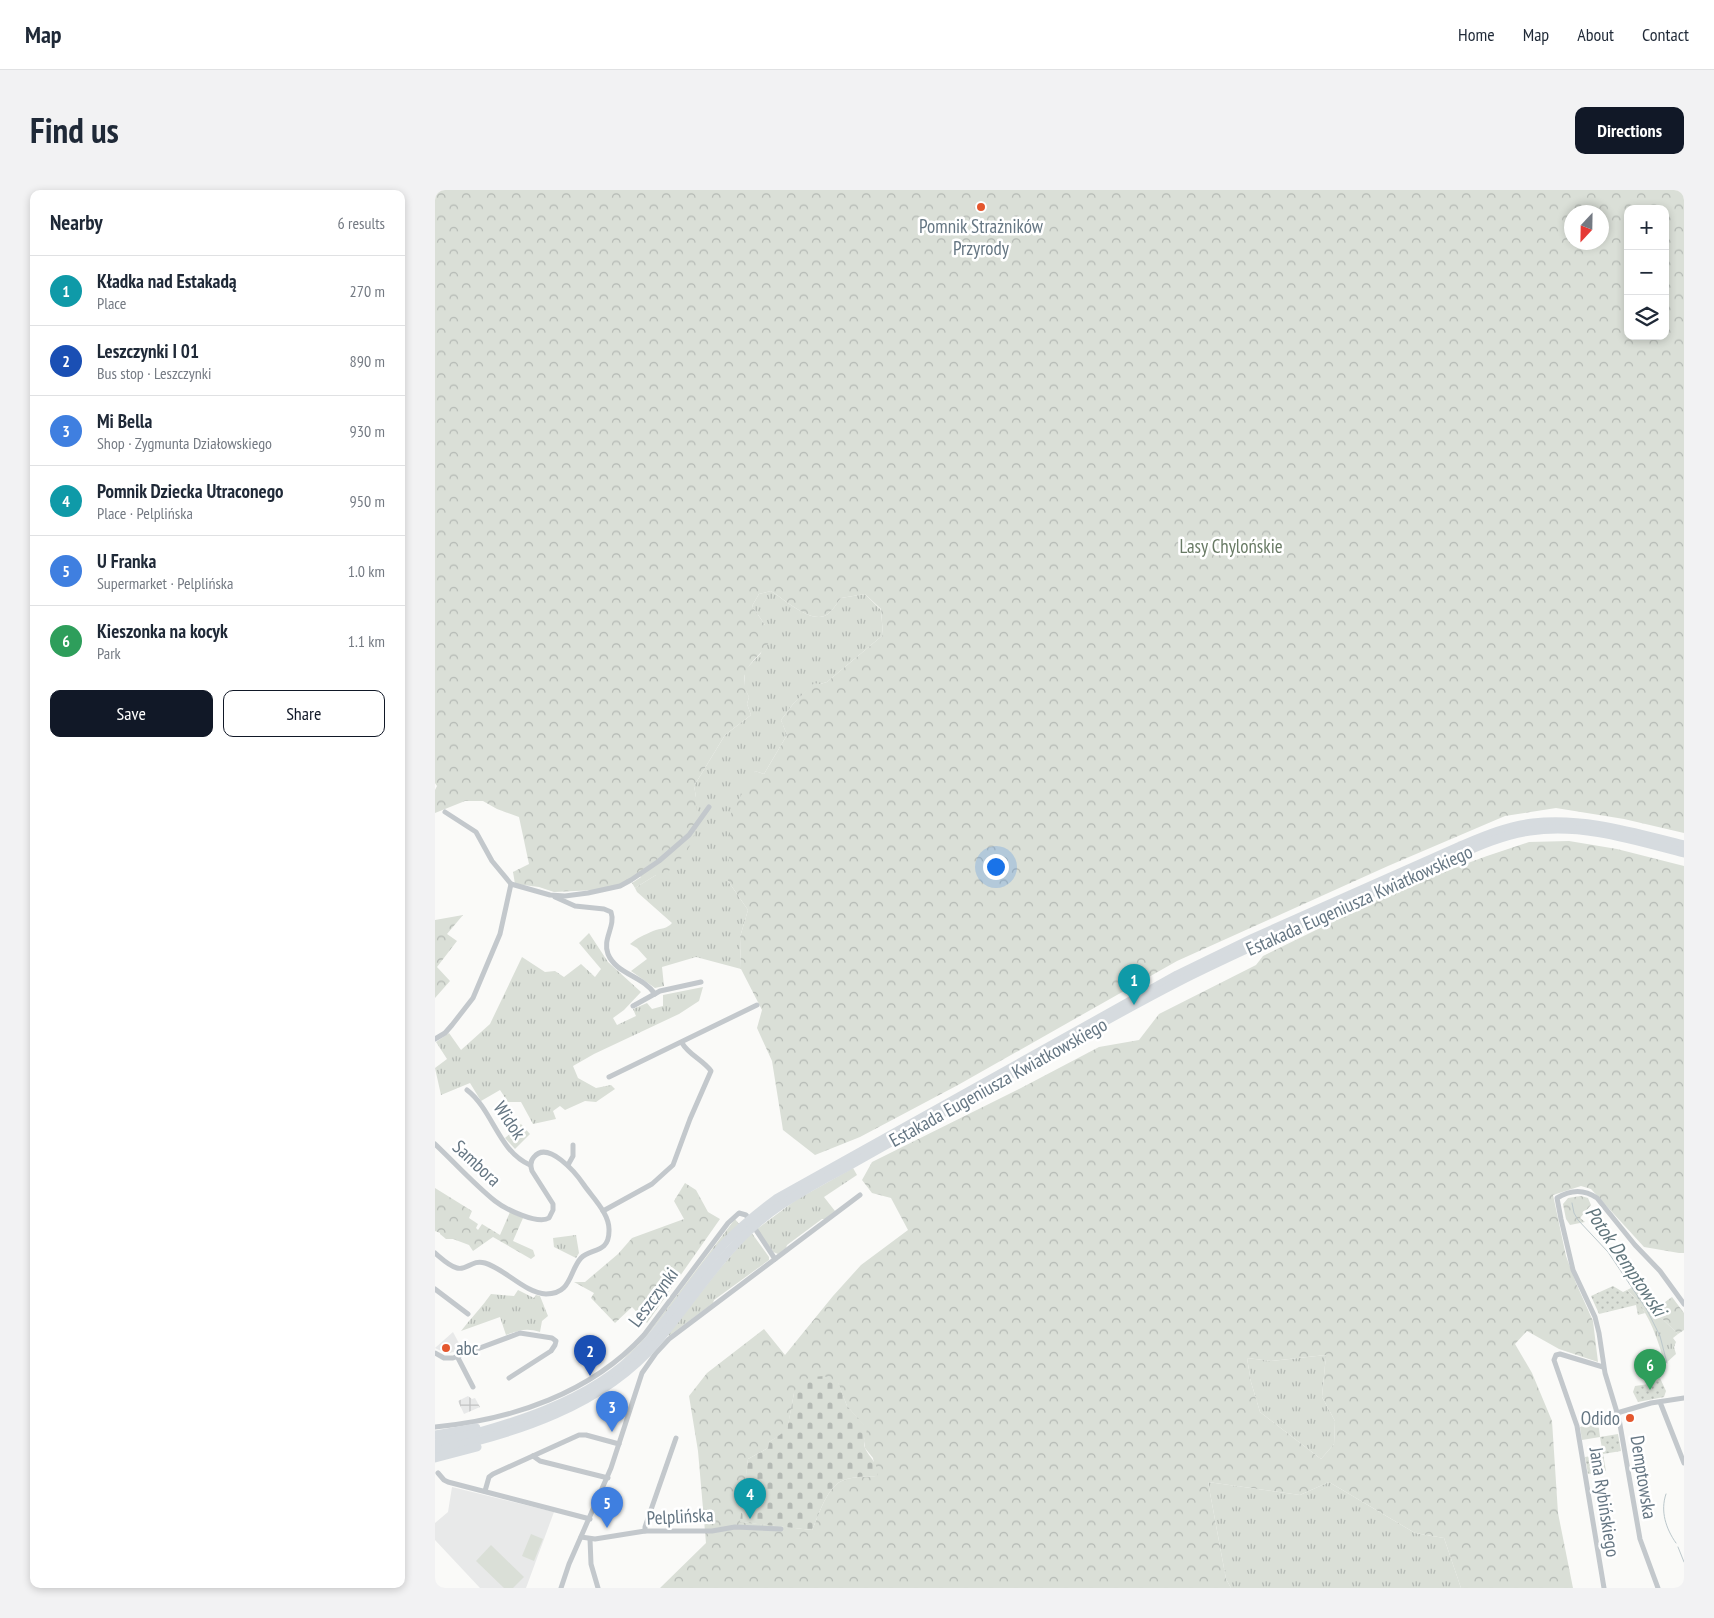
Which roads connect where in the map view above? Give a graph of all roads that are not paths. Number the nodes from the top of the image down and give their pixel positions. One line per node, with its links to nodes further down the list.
1 (709, 807): 7 (street)
2 (445, 812): 6 (street)
3 (1491, 837): 4 (highway, Estakada Eugeniusza Kwiatkowskiego); 5 (highway, Estakada Eugeniusza Kwiatkowskiego); 22 (highway, Estakada Eugeniusza Kwiatkowskiego)
4 (1684, 845)
5 (1684, 853)
6 (511, 884): 7 (street); 12 (street)
7 (550, 895): 9 (street)
8 (701, 982): 9 (street)
9 (655, 994): 10 (street)
10 (633, 1006)
11 (757, 1006): 13 (street)
12 (435, 1039)
13 (682, 1043): 14 (street); 21 (street)
14 (609, 1077)
15 (467, 1090): 18 (street, Widok)
16 (435, 1144): 18 (street, Sambora)
17 (573, 1144): 19 (street)
18 (530, 1165): 19 (street)
19 (568, 1165): 21 (street)
20 (860, 1195): 24 (street, Leszczynki)
21 (603, 1212): 23 (street)
22 (736, 1237): 36 (highway, Estakada Eugeniusza Kwiatkowskiego); 38 (highway, Estakada Eugeniusza Kwiatkowskiego)
23 (435, 1253)
24 (775, 1259): 37 (street, Leszczynki); 42 (street, Leszczynki)
25 (435, 1289): 27 (street)
26 (1684, 1304): 30 (street, Demptowska)
27 (468, 1314)
28 (435, 1353): 29 (street)
29 (457, 1356): 31 (street); 32 (street)
30 (1603, 1367): 35 (street, Demptowska); 57 (street, Jana Rybińskiego)
31 (509, 1378)
32 (473, 1387)
33 (1684, 1398): 34 (street)
34 (1660, 1402): 35 (street); 46 (street)
35 (1617, 1413): 58 (street, Demptowska)
36 (504, 1424): 39 (highway); 41 (highway, Estakada Eugeniusza Kwiatkowskiego)
37 (435, 1427)
38 (521, 1428): 43 (highway, Estakada Eugeniusza Kwiatkowskiego); 45 (highway)
39 (435, 1435)
40 (676, 1438): 52 (street)
41 (435, 1444)
42 (619, 1444): 44 (street); 48 (street, Leszczynki)
43 (435, 1451)
44 (533, 1456): 48 (street); 49 (street)
45 (435, 1458)
46 (1684, 1463)
47 (438, 1473): 49 (street)
48 (608, 1478): 50 (street, Leszczynki)
49 (485, 1491): 50 (street)
50 (590, 1518): 53 (street, Leszczynki)
51 (781, 1529): 52 (street, Pelplińska)
52 (645, 1531): 54 (street, Pelplińska)
53 (581, 1537): 54 (street, Pelplińska); 55 (street, Leszczynki)
54 (590, 1540): 56 (street)
55 (561, 1588)
56 (598, 1588)
57 (1604, 1588)
58 (1658, 1588)

